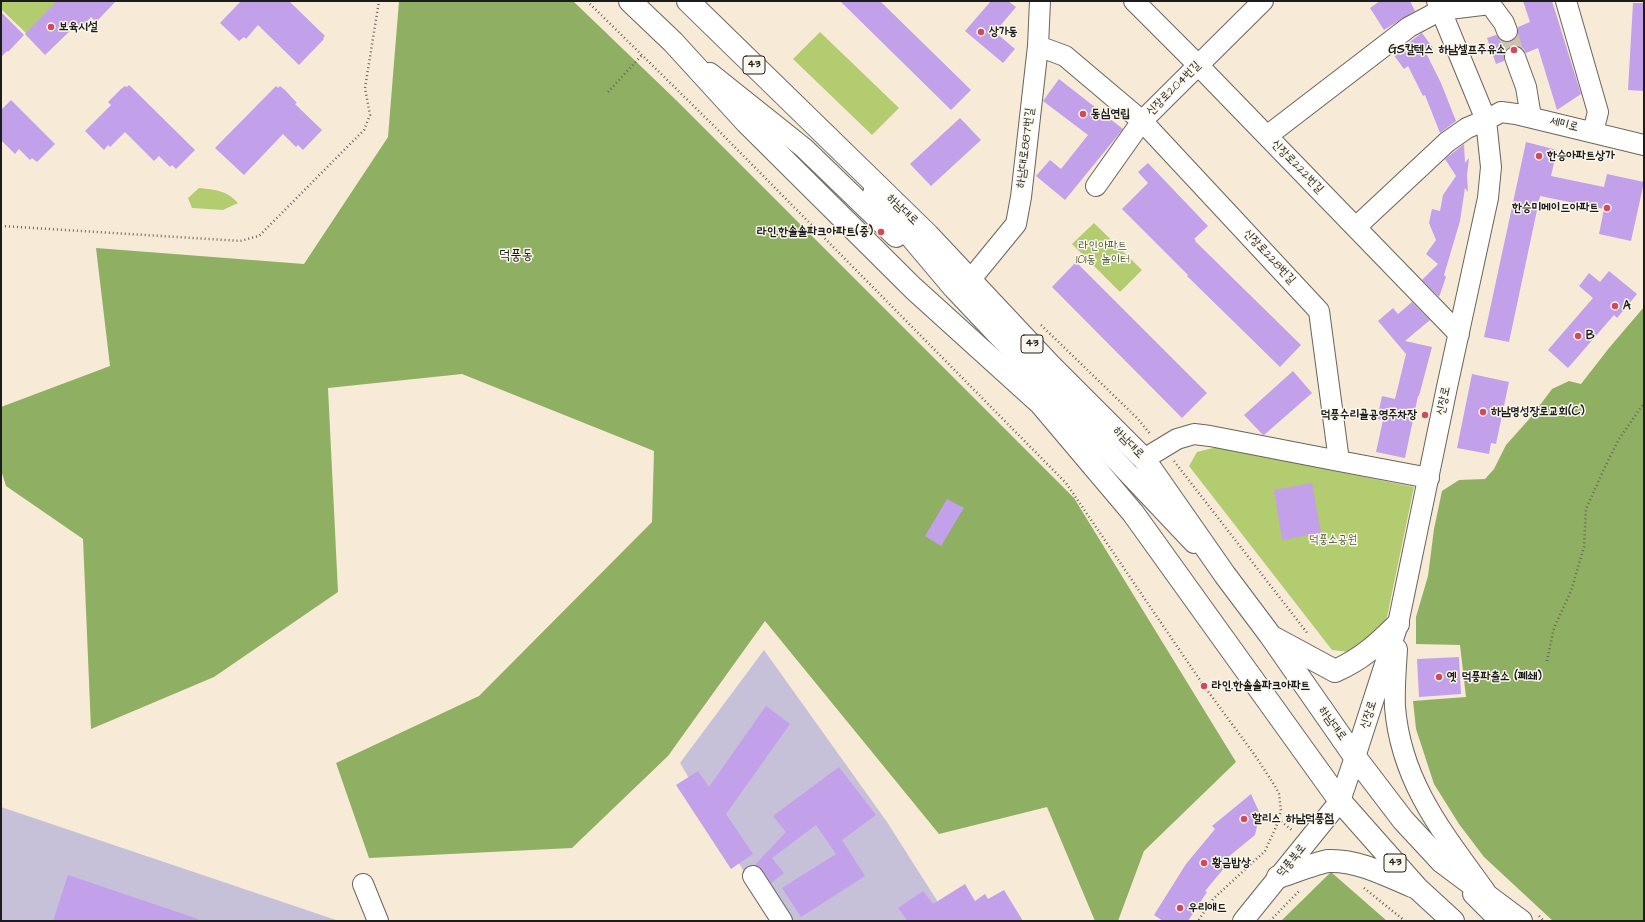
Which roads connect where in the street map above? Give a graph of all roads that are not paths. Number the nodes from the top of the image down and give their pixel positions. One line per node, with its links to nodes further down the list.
1 (630, 1): 30 (main road, 43)
2 (688, 1): 15 (main road, 하남대로 / 43)
3 (1040, 1): 9 (street, 하남대로887번길)
4 (1134, 1): 11 (street, 신장로222번길)
5 (1263, 1): 11 (street, 신장로204번길)
6 (1566, 1): 16 (street)
7 (1439, 5): 8 (street); 13 (street, 신장로); 17 (street)
8 (1507, 31)
9 (1038, 46): 14 (street, 신장로228번길); 21 (street, 하남대로887번길)
10 (1515, 56): 12 (street)
11 (1198, 65): 14 (street, 신장로204번길); 17 (street, 신장로222번길)
12 (1532, 117): 13 (street, 세미로); 16 (street, 세미로)
13 (1486, 120): 20 (street, 세미로); 22 (street, 신장로)
14 (1142, 121): 19 (street, 신장로204번길); 24 (street, 신장로228번길)
15 (819, 130): 21 (main road, 하남대로 / 43); 26 (street)
16 (1593, 132): 18 (street, 세미로)
17 (1267, 136): 20 (street, 신장로222번길)
18 (1637, 143)
19 (1096, 186)
20 (1356, 227): 22 (street, 신장로222번길)
21 (971, 278): 23 (main road, 하남대로 / 43)
22 (1459, 334): 25 (street, 신장로)
23 (1144, 459): 24 (street); 26 (main road, 하남대로 / 43)
24 (1339, 461): 25 (street)
25 (1429, 478): 27 (street, 신장로)
26 (1225, 575): 28 (main road, 하남대로 / 43)
27 (1398, 624): 28 (main road); 29 (street, 신장로); 36 (street)
28 (1270, 635): 29 (main road, 하남대로 / 43)
29 (1355, 757): 30 (street, 신장로); 31 (main road, 하남대로 / 43)
30 (1340, 801): 33 (street, 덕풍북로); 35 (main road, 43)
31 (1442, 862): 36 (main road, 하남대로 / 43); 41 (street)
32 (753, 876): 38 (street)
33 (1278, 877): 35 (main road); 39 (street, 덕풍북로)
34 (363, 884): 37 (street)
35 (1417, 888): 40 (main road, 43)
36 (1490, 897): 42 (main road, 하남대로 / 43)
37 (378, 921)
38 (782, 921)
39 (1242, 921)
40 (1453, 921)
41 (1500, 921)
42 (1521, 921)

